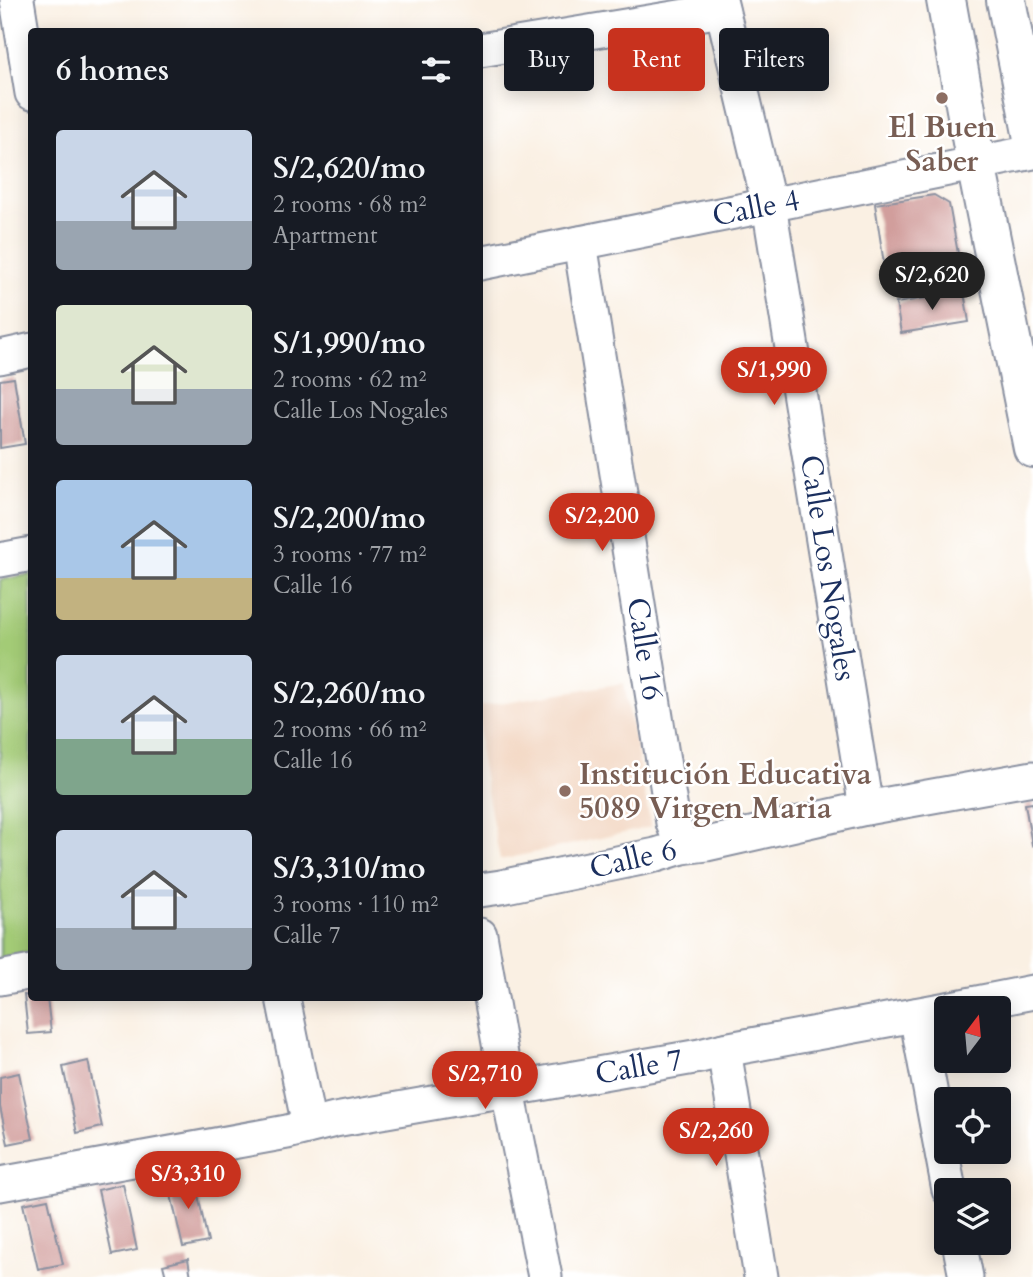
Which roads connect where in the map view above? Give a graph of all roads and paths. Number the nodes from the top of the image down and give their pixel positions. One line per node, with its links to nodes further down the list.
1 (17, 0): 6 (street)
2 (946, 0): 9 (main road)
3 (1006, 0): 7 (main road)
4 (721, 5): 5 (street); 10 (street, Calle Los Nogales)
5 (483, 49)
6 (28, 68)
7 (1033, 138)
8 (1033, 152): 9 (street, Calle 4)
9 (976, 164): 10 (street, Calle 4); 15 (main road)
10 (769, 205): 11 (street, Calle 4); 19 (street, Calle Los Nogales)
11 (580, 243): 12 (street, Calle 4); 20 (street, Calle 16)
12 (483, 262)
13 (28, 351): 14 (street)
14 (0, 357)
15 (1033, 447)
16 (28, 555): 17 (street)
17 (0, 561)
18 (1033, 778): 19 (street, Calle 6)
19 (866, 808): 20 (street, Calle 6)
20 (682, 847): 21 (street, Calle 6)
21 (483, 890)
22 (483, 952): 31 (street)
23 (28, 973): 24 (street)
24 (0, 978)
25 (1033, 992): 26 (street, Calle 7)
26 (1012, 996)
27 (284, 1001): 32 (street)
28 (934, 1012): 29 (street, Calle 7)
29 (724, 1050): 31 (street, Calle 7); 37 (street)
30 (942, 1073): 33 (street)
31 (508, 1090): 32 (street, Calle 7); 36 (street)
32 (309, 1126): 34 (street, Calle 7)
33 (948, 1178)
34 (0, 1184)
35 (962, 1255): 38 (street)
36 (545, 1277)
37 (761, 1277)
38 (966, 1277)

